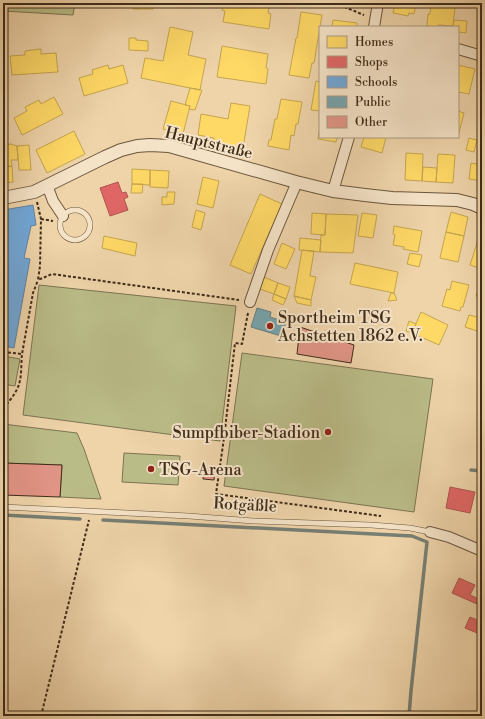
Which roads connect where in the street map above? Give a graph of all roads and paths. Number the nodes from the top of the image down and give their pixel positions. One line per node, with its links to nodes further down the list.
1 (335, 3): 3 (path)
2 (378, 3): 3 (street)
3 (374, 23)
4 (459, 49): 5 (street)
5 (482, 56)
6 (349, 138): 9 (street)
7 (297, 182): 8 (street, Hauptstraße); 9 (street, Hauptstraße); 17 (street)
8 (47, 185): 10 (street, Hauptstraße); 13 (street)
9 (333, 191): 12 (street, Hauptstraße)
10 (34, 192): 11 (street, Hauptstraße); 14 (path)
11 (3, 198)
12 (482, 208)
13 (63, 216): 13 (lane)
14 (41, 219): 15 (path); 16 (path)
15 (53, 221)
16 (38, 280): 17 (path); 19 (path)
17 (250, 302): 23 (path)
18 (3, 352): 19 (path)
19 (22, 354): 20 (path)
20 (3, 408)
21 (3, 507): 22 (lane, Rotgäßle)
22 (92, 511): 24 (lane, Rotgäßle); 26 (path)
23 (386, 517)
24 (430, 532): 25 (street, Rotgäßle)
25 (482, 551)
26 (41, 716)

